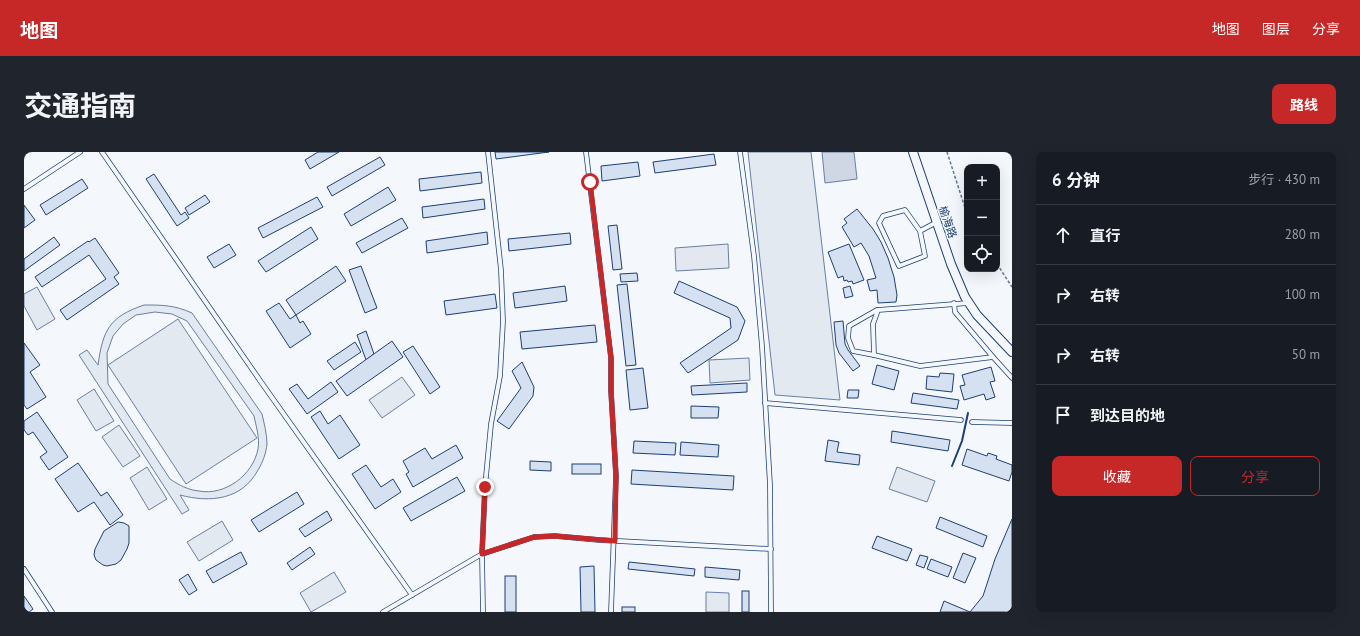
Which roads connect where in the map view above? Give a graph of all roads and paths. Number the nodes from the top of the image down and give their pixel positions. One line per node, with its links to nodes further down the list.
1 (80, 152): 8 (lane)
2 (102, 152): 29 (lane)
3 (488, 152): 27 (lane)
4 (586, 152): 25 (lane)
5 (740, 152): 21 (lane)
6 (912, 152): 10 (street, 榆海路)
7 (947, 152): 9 (path)
8 (24, 189)
9 (964, 205)
10 (937, 222): 11 (lane); 15 (street, 榆海路)
11 (920, 231): 11 (lane)
12 (1000, 269): 13 (path)
13 (1012, 287)
14 (954, 303): 15 (lane); 16 (lane); 19 (lane)
15 (968, 303): 17 (street, 榆海路)
16 (878, 310): 18 (lane); 18 (lane)
17 (1012, 352)
18 (874, 355): 19 (lane)
19 (993, 357): 20 (lane)
20 (1012, 378)
21 (765, 403): 22 (lane); 26 (lane)
22 (961, 420)
23 (972, 422): 24 (lane)
24 (1012, 423)
25 (615, 541): 26 (lane); 27 (lane); 33 (lane)
26 (771, 549): 34 (lane)
27 (482, 554): 29 (lane); 32 (lane)
28 (24, 570): 30 (lane)
29 (412, 595): 31 (lane)
30 (52, 612)
31 (384, 612)
32 (483, 612)
33 (611, 612)
34 (771, 612)

